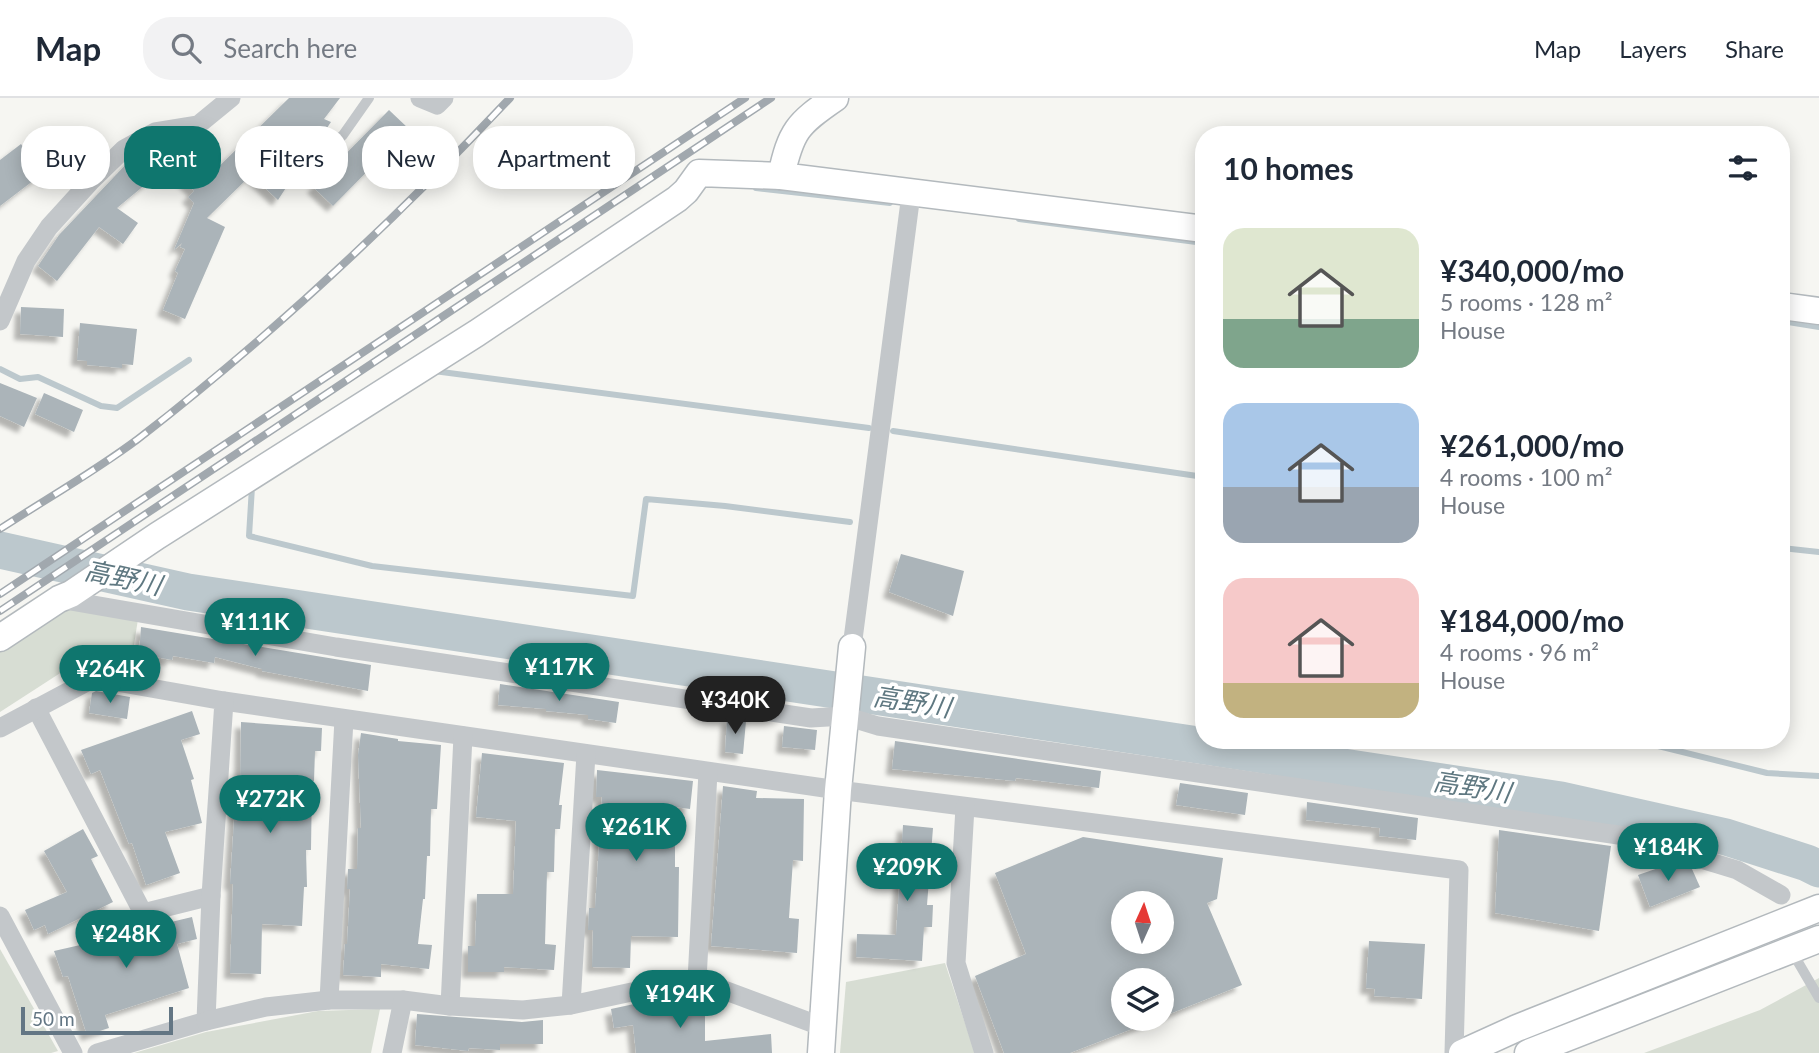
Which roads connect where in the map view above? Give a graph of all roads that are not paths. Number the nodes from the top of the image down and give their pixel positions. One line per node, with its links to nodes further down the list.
1 (231, 98): 11 (street)
2 (369, 98): 6 (lane)
3 (420, 98): 4 (street)
4 (444, 98)
5 (835, 98): 7 (street)
6 (348, 128)
7 (781, 176): 8 (street); 13 (street)
8 (911, 194): 9 (street); 15 (street)
9 (1195, 228)
10 (1790, 307): 12 (street)
11 (2, 308)
12 (1819, 311)
13 (65, 597): 14 (street); 18 (street)
14 (0, 638)
15 (852, 649): 18 (street)
16 (224, 701): 17 (street); 19 (street); 27 (street)
17 (36, 708): 20 (street); 27 (street)
18 (846, 713): 24 (street); 26 (street)
19 (344, 719): 21 (street); 34 (street)
20 (0, 728)
21 (463, 736): 22 (street); 37 (street)
22 (586, 754): 23 (street); 36 (street)
23 (708, 772): 24 (street); 32 (street)
24 (838, 790): 25 (street); 39 (street)
25 (965, 807): 43 (street); 44 (street)
26 (1780, 895)
27 (211, 896): 38 (street)
28 (1819, 908): 45 (street)
29 (0, 916): 40 (street)
30 (1819, 939): 31 (street)
31 (1791, 949): 33 (lane); 46 (street)
32 (697, 980): 36 (street); 39 (street)
33 (1819, 998)
34 (329, 1000): 35 (street); 38 (street)
35 (403, 1000): 37 (street); 42 (street)
36 (571, 1005): 37 (street)
37 (450, 1006)
38 (206, 1021): 41 (street)
39 (821, 1046)
40 (73, 1053)
41 (97, 1053)
42 (392, 1053)
43 (984, 1053)
44 (1454, 1053)
45 (1462, 1053)
46 (1528, 1053)

